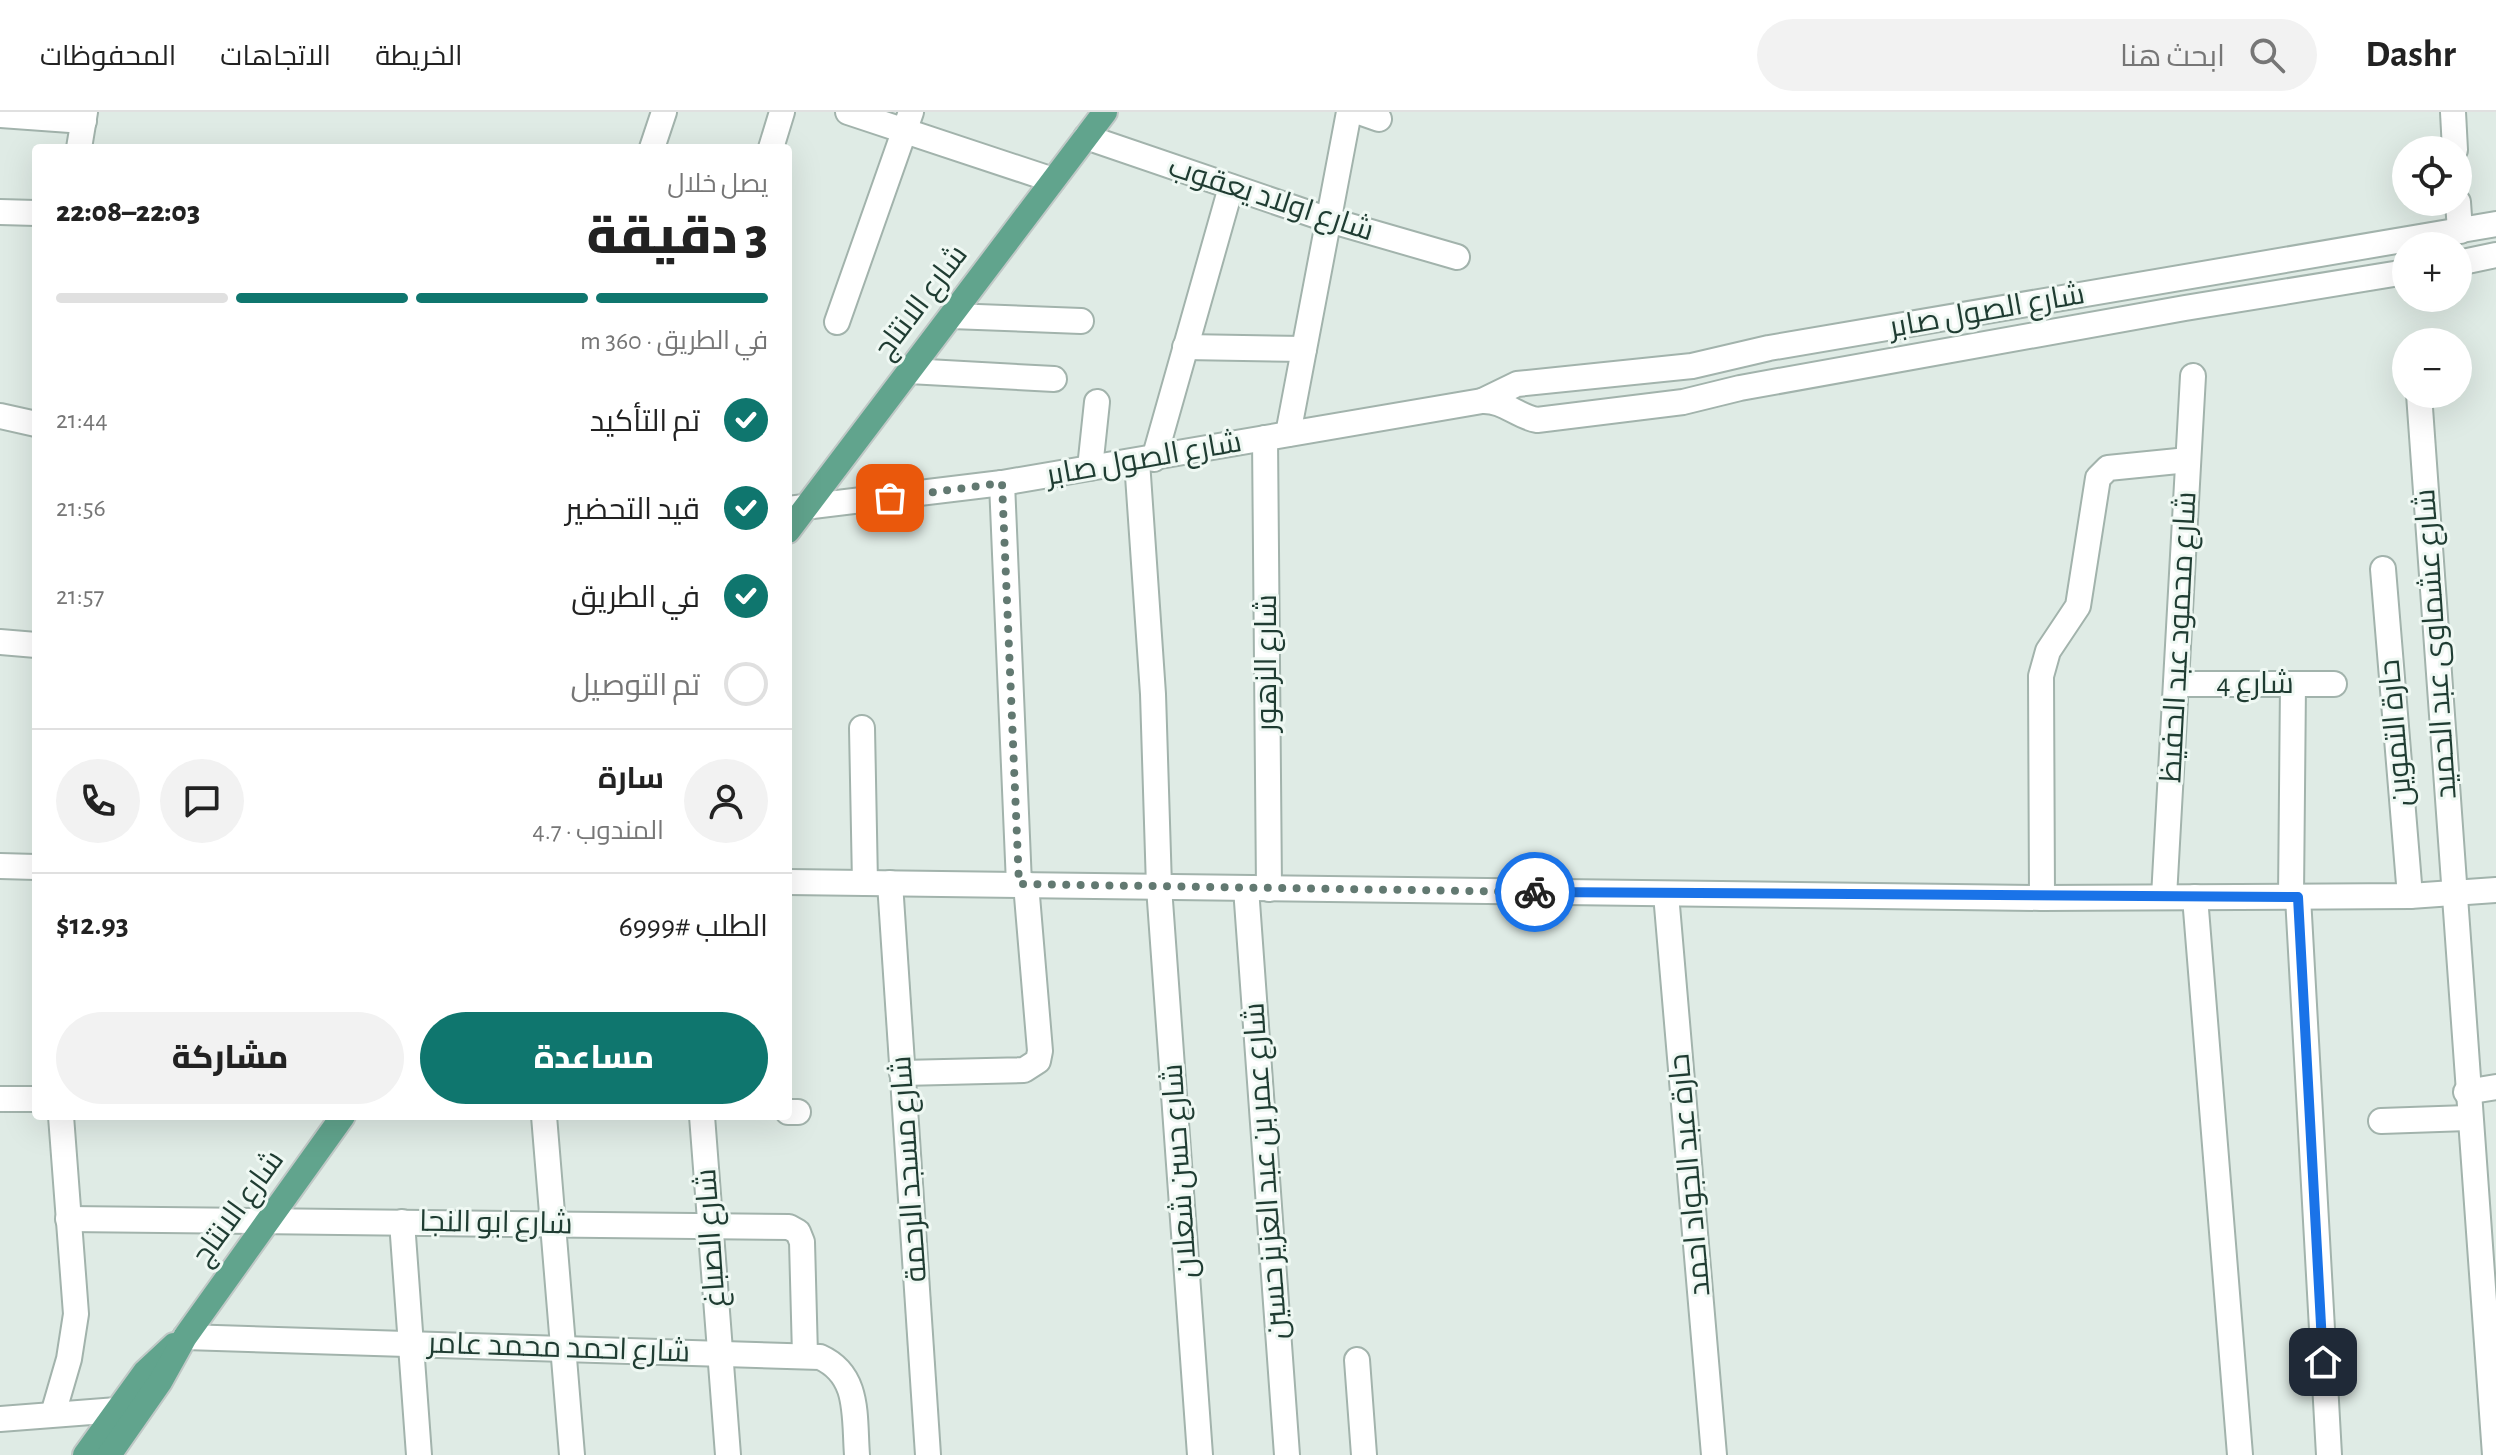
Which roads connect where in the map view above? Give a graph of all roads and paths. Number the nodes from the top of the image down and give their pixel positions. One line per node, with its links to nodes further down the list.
1 (664, 112): 13 (street)
2 (782, 112): 14 (street)
3 (848, 112): 9 (street)
4 (1105, 112): 11 (main road, شارع الانتاج)
5 (1349, 112): 20 (street, شارع الزهور)
6 (2453, 112): 10 (street)
7 (0, 115): 8 (street)
8 (84, 116): 12 (street)
9 (908, 121): 15 (street); 29 (street)
10 (2454, 136)
11 (1086, 137): 15 (main road, شارع الانتاج); 16 (street, شارع اولاد يعقوب)
12 (80, 144)
13 (653, 144)
14 (772, 144)
15 (1053, 180): 27 (main road, شارع الانتاج)
16 (1231, 187): 20 (street, شارع اولاد يعقوب); 30 (street, شارع حسن شعلان)
17 (0, 212): 18 (street)
18 (32, 213)
19 (2459, 216): 22 (street)
20 (1329, 220): 24 (street, شارع اولاد يعقوب); 31 (street, شارع الزهور)
21 (2496, 224): 22 (street, شارع الصول صابر)
22 (2460, 231): 35 (street, شارع الصول صابر)
23 (2496, 255): 25 (street)
24 (1457, 257)
25 (2472, 260)
26 (2392, 274): 35 (street, شارع الصول صابر)
27 (951, 316): 28 (street); 32 (main road, شارع الانتاج)
28 (1081, 321)
29 (837, 322)
30 (1185, 347): 31 (street); 41 (street, شارع حسن شعلان)
31 (1304, 349): 40 (street, شارع الزهور)
32 (909, 371): 34 (street); 45 (main road, شارع الانتاج)
33 (2193, 376): 42 (street, شارع محمود عبد الحفيظ)
34 (1054, 379)
35 (1482, 401): 40 (street, شارع الصول صابر)
36 (1097, 402): 43 (street)
37 (2420, 408): 62 (street, شارع عشماوى عبد الحميد)
38 (0, 416): 39 (street)
39 (32, 423)
40 (1276, 436): 41 (street, شارع الصول صابر); 59 (street, شارع الزهور)
41 (1145, 460): 43 (street, شارع الصول صابر); 58 (street, شارع حسن شعلان)
42 (2188, 460): 49 (street, شارع محمود عبد الحفيظ); 67 (street)
43 (1090, 468): 44 (street, شارع الصول صابر)
44 (1002, 483): 45 (street, شارع الصول صابر); 57 (street)
45 (796, 509)
46 (2383, 569): 63 (street, حارة التموين)
47 (0, 642): 48 (street)
48 (32, 645)
49 (2176, 684): 50 (street, شارع 4); 64 (street, شارع محمود عبد الحفيظ)
50 (2293, 684): 51 (street, شارع 4); 66 (street)
51 (2334, 684)
52 (862, 728): 56 (street, شارع مسجد الرحمة)
53 (0, 866): 54 (street)
54 (32, 867)
55 (792, 882): 56 (street)
56 (878, 883): 57 (street); 68 (street, شارع مسجد الرحمة)
57 (1022, 884): 58 (street); 68 (street)
58 (1159, 887): 59 (street); 101 (street, شارع حسن شعلان)
59 (1258, 888): 61 (street); 102 (street, شارع عمر بن عبد العزيز حسين)
60 (2496, 890): 62 (street)
61 (1666, 894): 67 (street); 104 (street, حارة عبد الجواد احمد)
62 (2453, 894): 63 (street); 70 (street, شارع عشماوى عبد الحميد)
63 (2410, 896): 66 (street)
64 (2164, 897): 65 (street); 67 (street)
65 (2195, 897): 66 (street); 105 (street)
66 (2294, 897): 106 (street)
67 (2042, 898)
68 (902, 1073): 100 (street, شارع مسجد الرحمة)
69 (2496, 1087): 70 (street)
70 (2466, 1092): 73 (street, شارع عشماوى عبد الحميد)
71 (0, 1099): 72 (street)
72 (32, 1099)
73 (2468, 1118): 78 (street); 79 (street, شارع عشماوى عبد الحميد)
74 (61, 1120): 80 (street)
75 (340, 1120): 81 (main road, شارع الانتاج)
76 (544, 1120): 83 (street)
77 (702, 1120): 84 (street, شارع الصباغ)
78 (2381, 1121)
79 (2486, 1194): 107 (street, شارع عشماوى عبد الحميد)
80 (68, 1219): 81 (street, شارع ابو النجا); 92 (street)
81 (269, 1219): 82 (street, شارع ابو النجا); 85 (main road, شارع الانتاج)
82 (402, 1222): 83 (street, شارع ابو النجا); 86 (street)
83 (553, 1224): 84 (street, شارع ابو النجا); 87 (street)
84 (710, 1225): 88 (street, شارع الصباغ); 89 (street, شارع ابو النجا)
85 (185, 1337): 86 (street, شارع احمد محمد عامر); 91 (main road, شارع الانتاج); 95 (main road, شارع الانتاج)
86 (411, 1343): 87 (street, شارع احمد محمد عامر); 96 (street)
87 (564, 1348): 88 (street, شارع احمد محمد عامر); 97 (street)
88 (720, 1353): 89 (street, شارع احمد محمد عامر); 98 (street, شارع الصباغ)
89 (805, 1355): 99 (street, شارع احمد محمد عامر)
90 (1357, 1360): 103 (street)
91 (117, 1410): 92 (street); 94 (main road, شارع الانتاج)
92 (53, 1414): 93 (street)
93 (0, 1419)
94 (85, 1455)
95 (109, 1455)
96 (419, 1455)
97 (572, 1455)
98 (728, 1455)
99 (857, 1455)
100 (928, 1455)
101 (1200, 1455)
102 (1287, 1455)
103 (1364, 1455)
104 (1714, 1455)
105 (2240, 1455)
106 (2329, 1455)
107 (2495, 1455)

